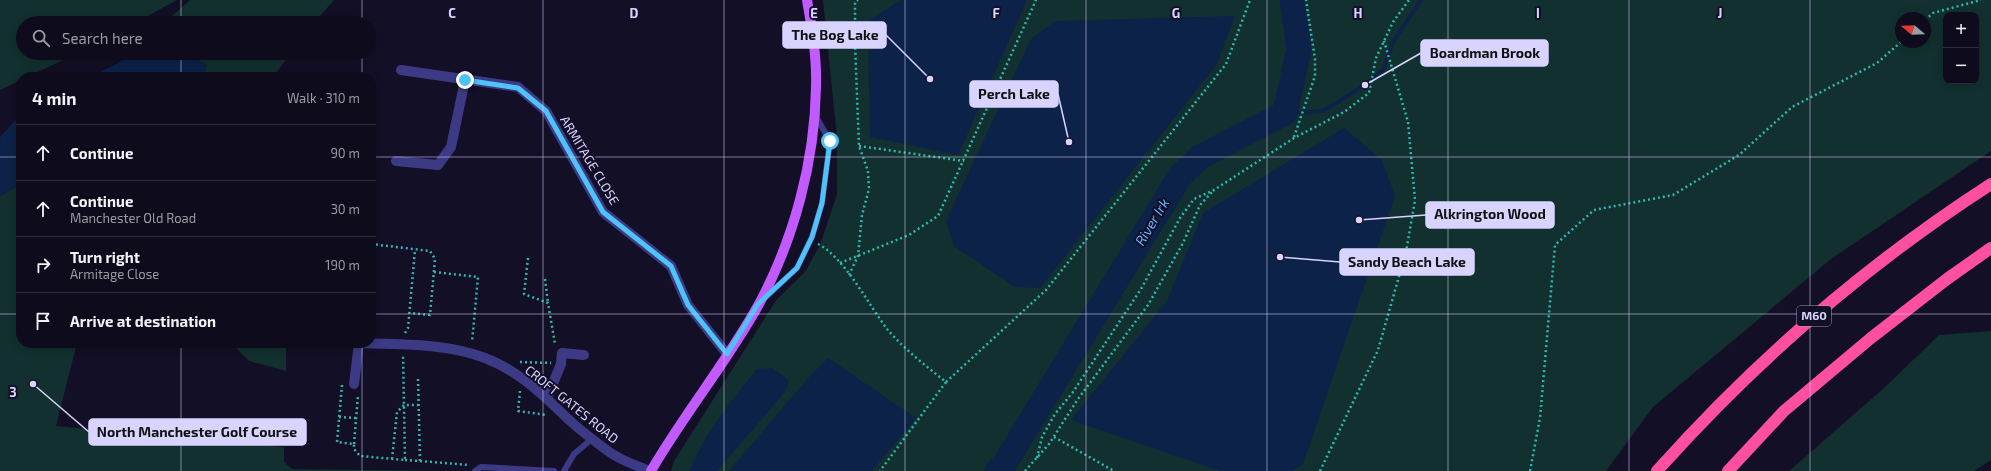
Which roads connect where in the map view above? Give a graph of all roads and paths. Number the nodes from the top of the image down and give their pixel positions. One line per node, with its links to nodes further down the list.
1 (807, 0): 13 (main road)
2 (858, 0): 15 (path)
3 (1036, 0): 17 (path)
4 (1250, 0): 45 (path)
5 (1306, 0): 14 (path)
6 (1409, 0): 9 (path)
7 (1980, 0): 8 (path)
8 (1931, 14)
9 (1384, 42): 14 (path); 68 (path)
10 (1895, 47): 69 (path)
11 (401, 70): 12 (street, ARMITAGE CLOSE)
12 (465, 80): 16 (street); 40 (street, ARMITAGE CLOSE)
13 (815, 114): 20 (lane); 33 (main road)
14 (1294, 138): 19 (path)
15 (859, 146): 17 (path); 24 (path)
16 (396, 161)
17 (964, 161): 24 (path)
18 (1991, 184): 70 (highway, M60)
19 (1214, 190): 54 (path); 57 (path)
20 (811, 241): 27 (path); 33 (lane)
21 (376, 245): 23 (path)
22 (1991, 248): 30 (highway)
23 (415, 250): 28 (path); 34 (path)
24 (858, 256): 27 (path); 29 (path)
25 (1991, 256): 30 (highway)
26 (528, 258): 32 (path)
27 (840, 262): 29 (path)
28 (434, 272): 34 (path); 37 (path)
29 (849, 275): 45 (path)
30 (1947, 279): 71 (highway)
31 (545, 280): 32 (path)
32 (548, 303): 39 (path)
33 (758, 304): 40 (main road)
34 (410, 313): 35 (path)
35 (402, 340): 36 (street, CROFT GATES ROAD); 48 (street, CROFT GATES ROAD); 49 (path)
36 (376, 342)
37 (472, 346)
38 (359, 348): 46 (street)
39 (556, 351)
40 (727, 354): 64 (main road)
41 (584, 355): 48 (street)
42 (514, 362): 43 (path)
43 (554, 363)
44 (418, 379): 50 (path)
45 (946, 382): 65 (path)
46 (354, 384): 52 (path); 53 (path)
47 (521, 386): 51 (path)
48 (547, 398): 55 (street, CROFT GATES ROAD)
49 (404, 405): 50 (path); 58 (path); 59 (path)
50 (418, 405): 60 (path)
51 (555, 416)
52 (339, 417): 53 (path); 56 (path)
53 (356, 418): 56 (path)
54 (1054, 437): 57 (path); 67 (path)
55 (593, 438): 63 (lane); 64 (street, CROFT GATES ROAD)
56 (354, 444): 58 (path)
57 (1037, 458): 66 (path)
58 (392, 459): 59 (path)
59 (405, 460): 60 (path)
60 (420, 461): 61 (path)
61 (478, 469): 62 (lane)
62 (554, 471)
63 (564, 471)
64 (650, 471)
65 (880, 471)
66 (1025, 471)
67 (1114, 471)
68 (1320, 471)
69 (1530, 471)
70 (1657, 471)
71 (1728, 471)

